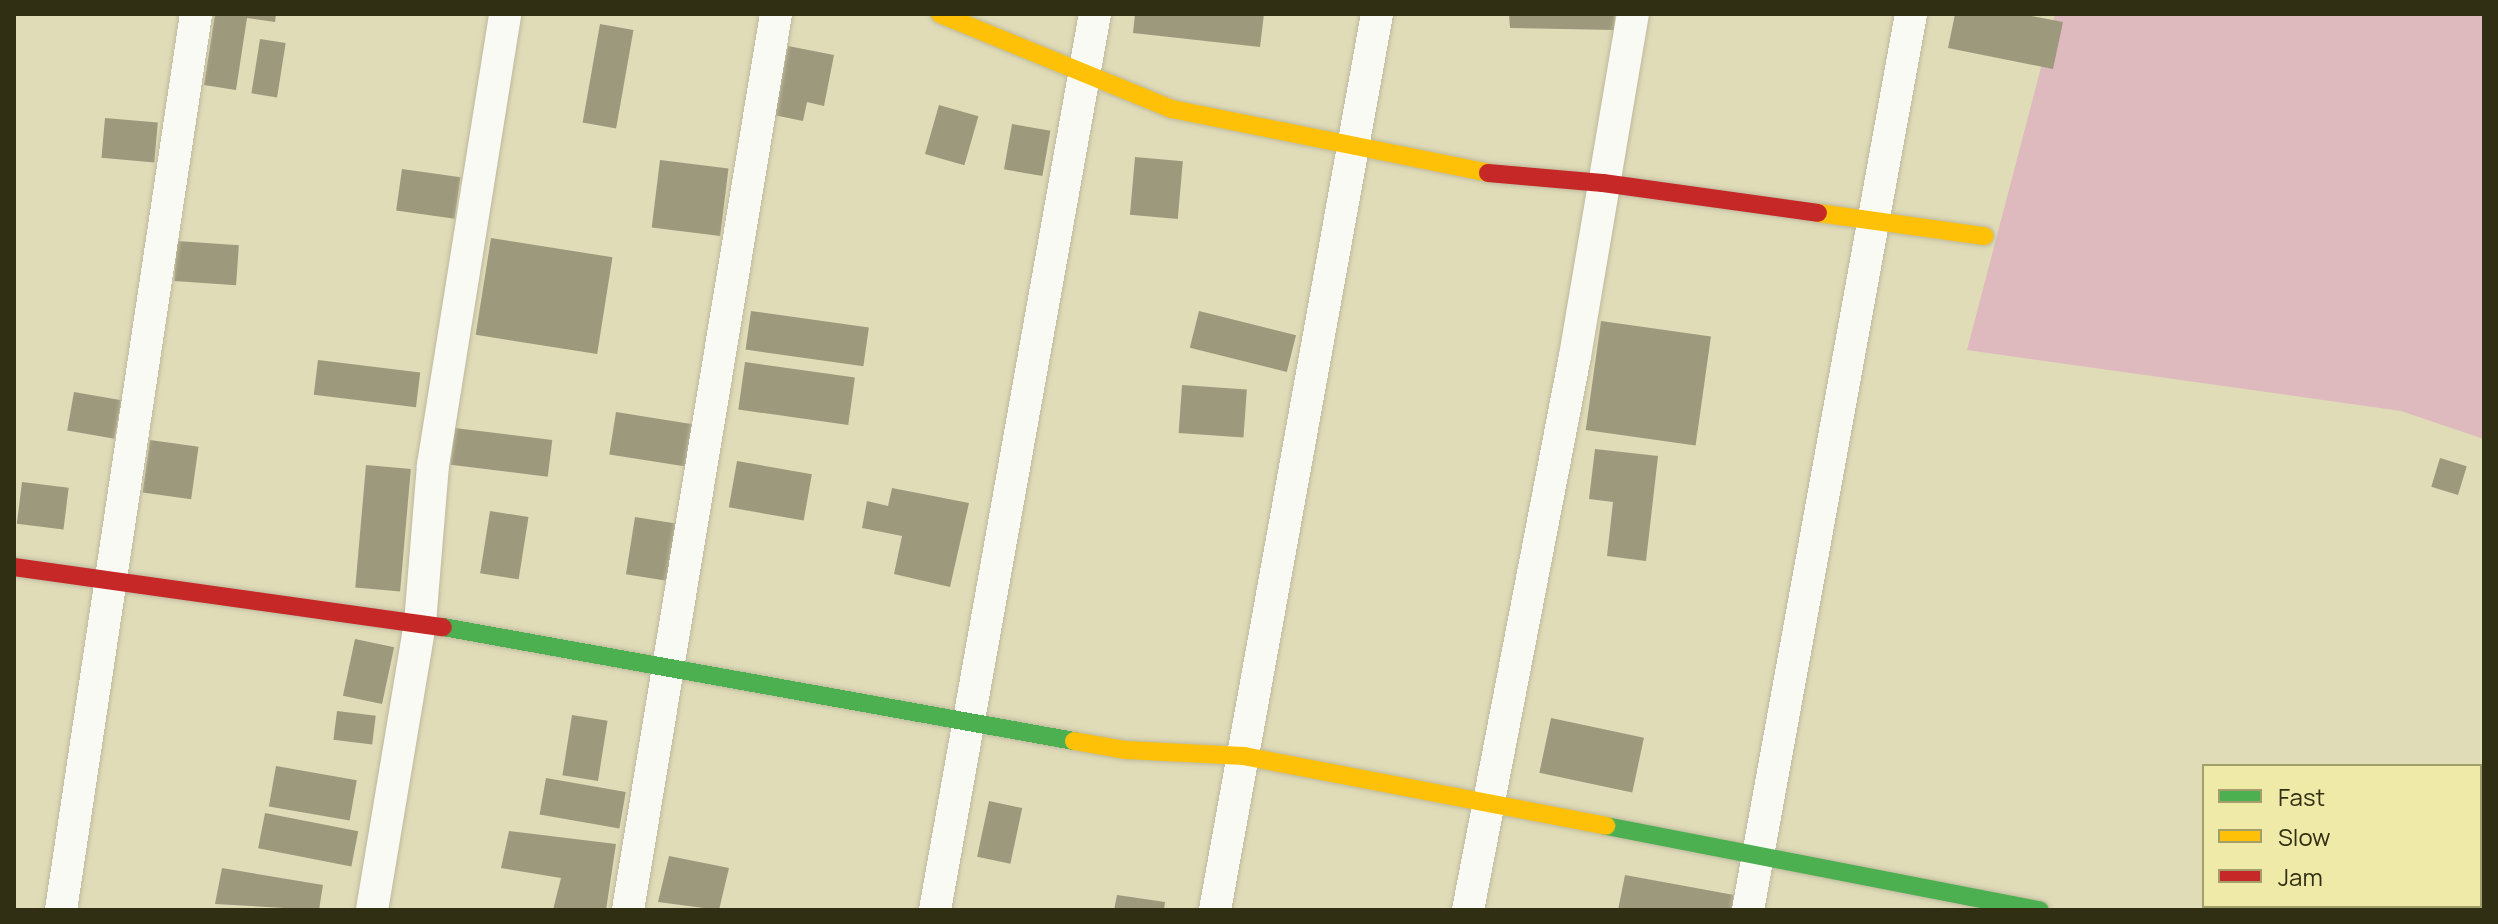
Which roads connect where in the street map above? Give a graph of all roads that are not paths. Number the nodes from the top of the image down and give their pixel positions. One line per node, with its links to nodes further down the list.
1 (196, 14): 15 (street)
2 (505, 14): 16 (street)
3 (776, 14): 17 (street)
4 (940, 14): 9 (street)
5 (1095, 14): 9 (street)
6 (1377, 14): 10 (street)
7 (1633, 14): 11 (street)
8 (1911, 14): 12 (street)
9 (1085, 77): 10 (street); 18 (street)
10 (1355, 146): 11 (street); 19 (street)
11 (1603, 183): 12 (street); 20 (street)
12 (1873, 218): 13 (street); 21 (street)
13 (1984, 236)
14 (14, 567): 15 (street)
15 (114, 581): 16 (street); 22 (street)
16 (420, 623): 17 (street); 23 (street)
17 (669, 669): 18 (street); 24 (street)
18 (970, 722): 19 (street); 25 (street)
19 (1244, 756): 20 (street); 26 (street)
20 (1487, 806): 21 (street); 27 (street)
21 (1757, 857): 28 (street); 29 (street)
22 (61, 910)
23 (372, 910)
24 (628, 910)
25 (935, 910)
26 (1215, 910)
27 (1468, 910)
28 (1748, 910)
29 (2040, 910)

